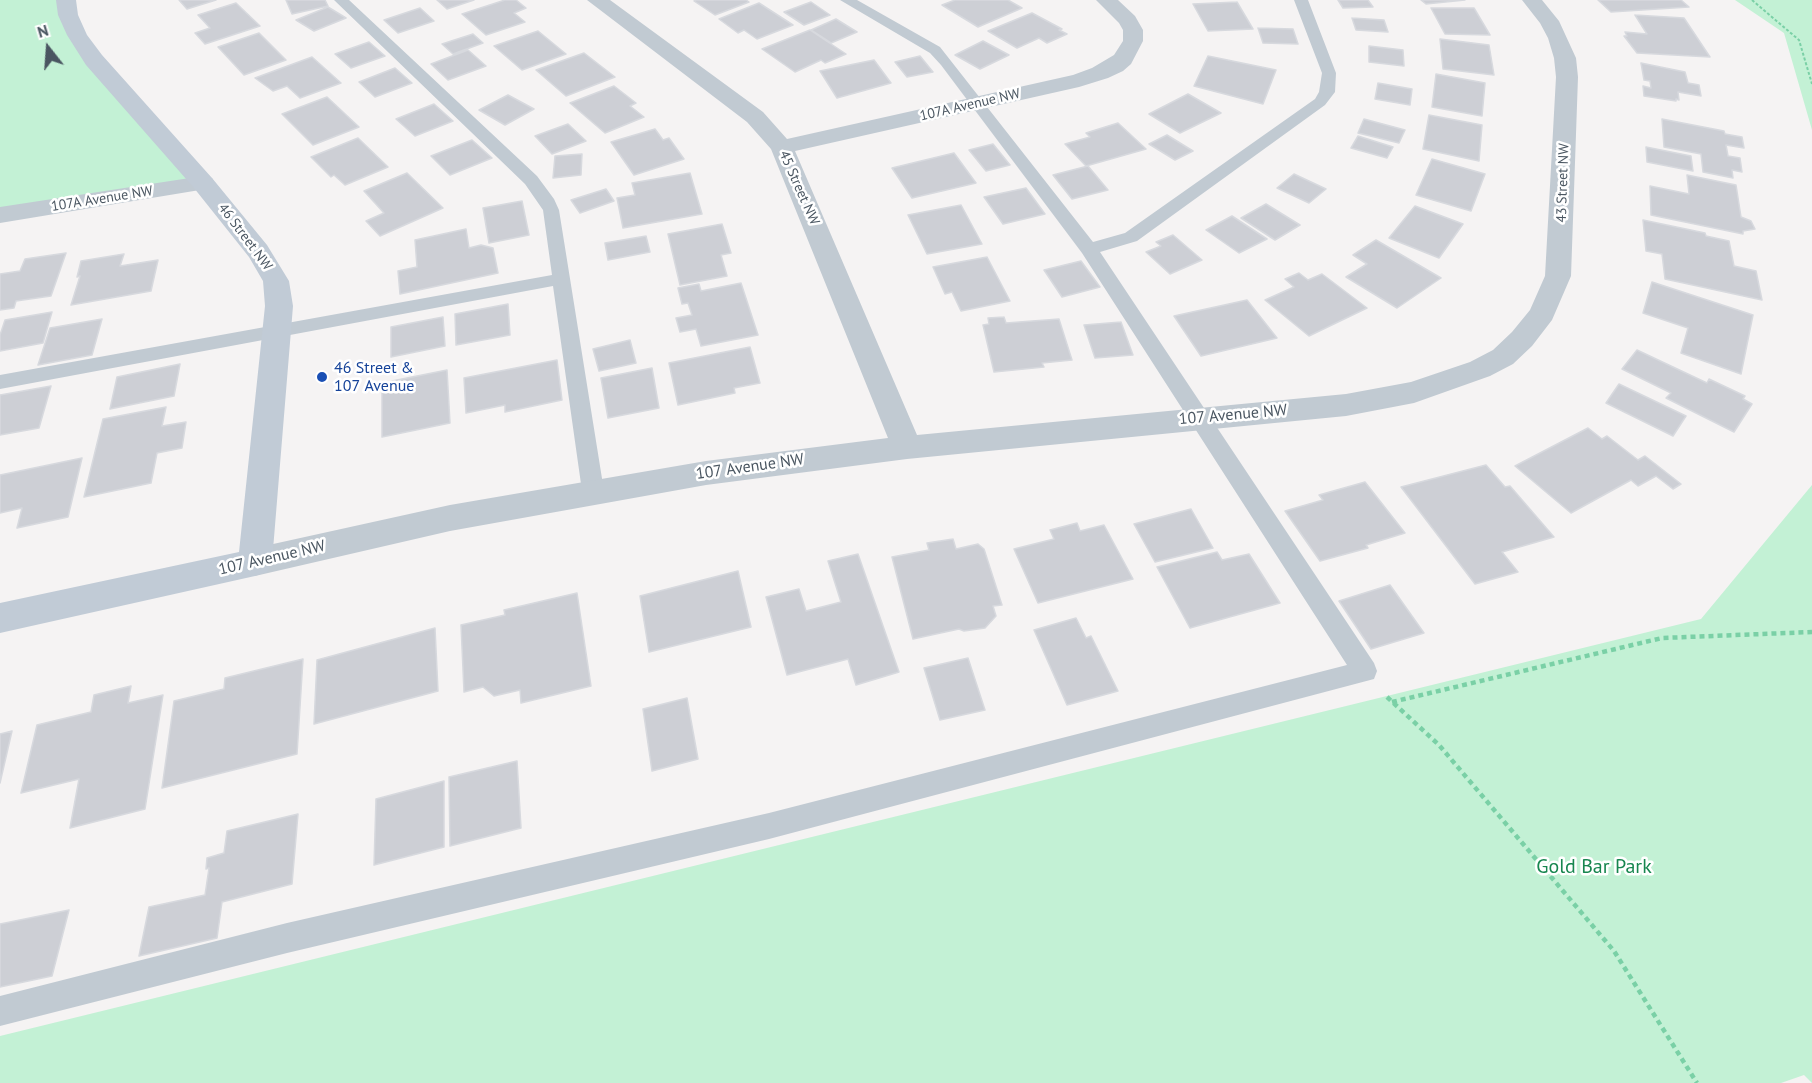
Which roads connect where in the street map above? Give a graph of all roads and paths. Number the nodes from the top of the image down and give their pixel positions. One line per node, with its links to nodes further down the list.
1 (66, 0): 12 (street, 46 Street NW)
2 (341, 0): 15 (lane)
3 (597, 0): 11 (street, 45 Street NW)
4 (847, 0): 10 (lane)
5 (1106, 0): 10 (street, 107A Avenue NW)
6 (1301, 0): 14 (lane)
7 (1532, 0): 17 (street, 43 Street NW)
8 (1752, 0): 9 (path)
9 (1812, 84)
10 (980, 103): 11 (street, 107A Avenue NW); 14 (lane)
11 (782, 147): 20 (street, 45 Street NW)
12 (203, 183): 13 (street, 107A Avenue NW); 16 (street, 46 Street NW)
13 (0, 215)
14 (1089, 249): 19 (lane)
15 (561, 279): 16 (lane); 21 (lane)
16 (277, 332): 18 (lane); 22 (street, 46 Street NW)
17 (1503, 357): 19 (street, 107 Avenue NW)
18 (0, 382)
19 (1200, 418): 20 (street, 107 Avenue NW); 25 (lane)
20 (907, 447): 21 (street, 107 Avenue NW)
21 (593, 491): 22 (street, 107 Avenue NW)
22 (255, 561): 23 (street, 107 Avenue NW)
23 (0, 618)
24 (1812, 632): 26 (path)
25 (1365, 671): 26 (path); 27 (lane)
26 (1392, 702): 28 (path)
27 (0, 1011)
28 (1697, 1083)

